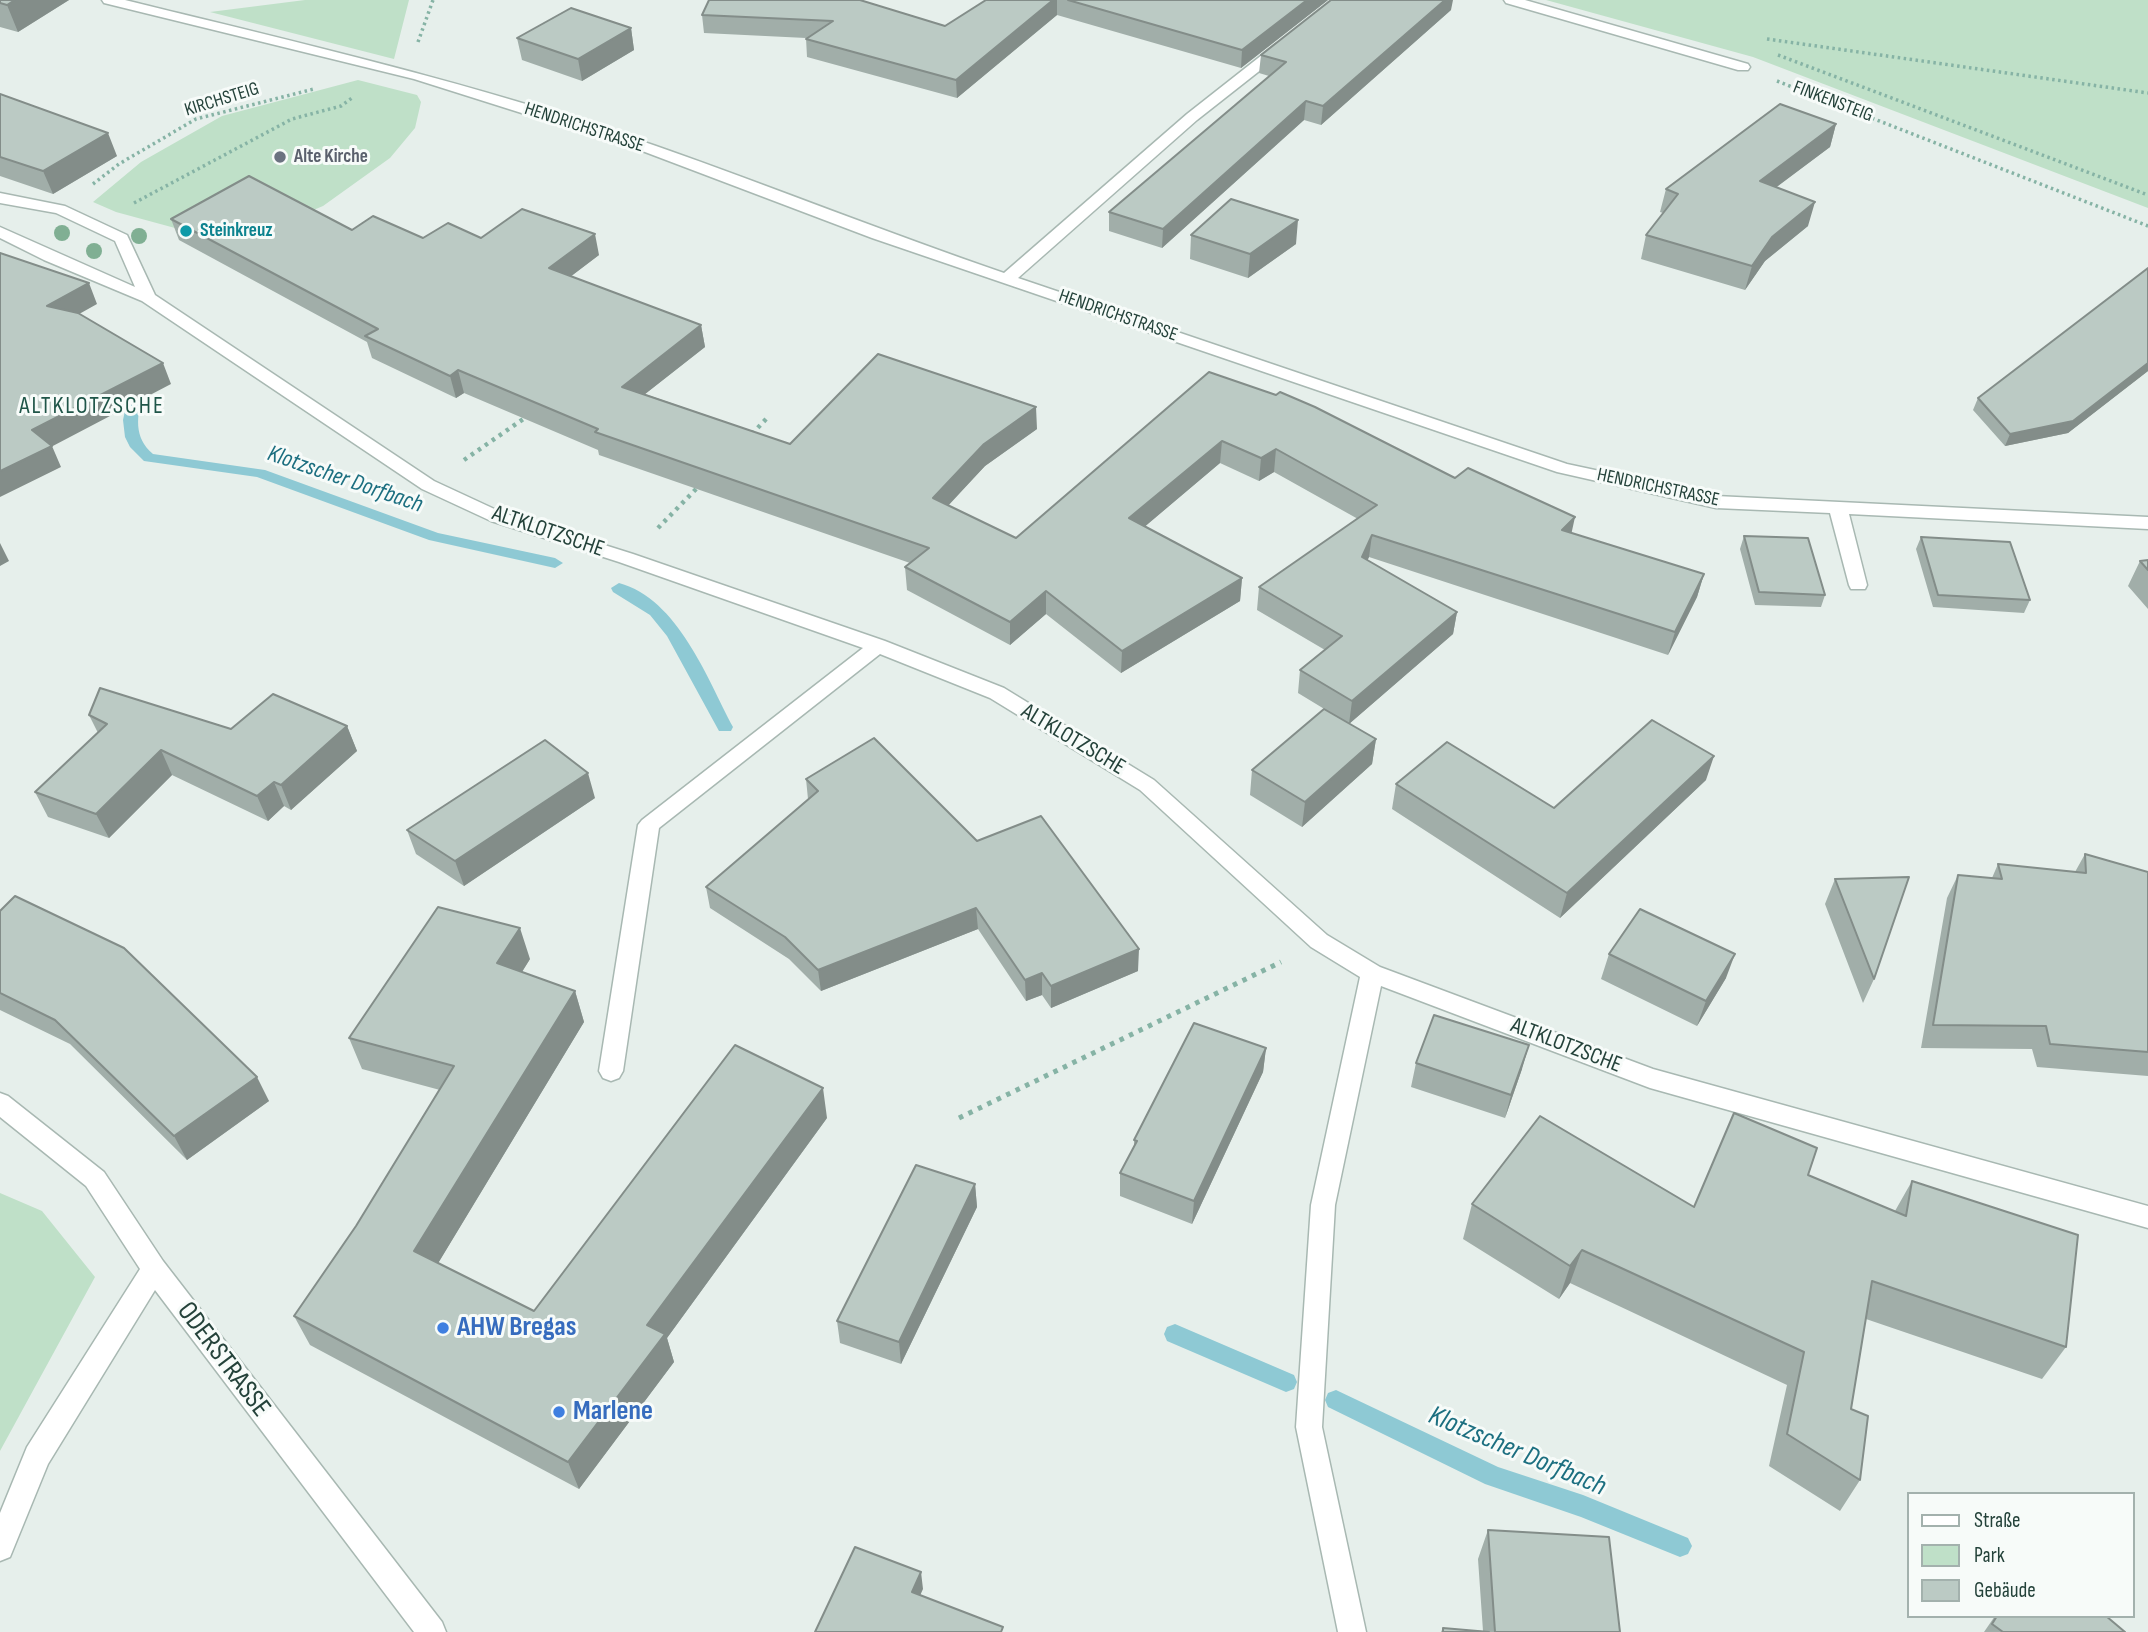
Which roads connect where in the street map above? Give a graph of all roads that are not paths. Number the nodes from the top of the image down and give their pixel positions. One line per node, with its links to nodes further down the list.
1 (109, 0): 3 (street, HENDRICHSTRASSE)
2 (1511, 0): 5 (street)
3 (139, 4): 8 (street, HENDRICHSTRASSE)
4 (1289, 41): 8 (street)
5 (1743, 67)
6 (0, 198): 9 (street)
7 (0, 232): 9 (street, ALTKLOTZSCHE)
8 (1008, 278): 10 (street, HENDRICHSTRASSE)
9 (148, 298): 13 (street, ALTKLOTZSCHE)
10 (1838, 508): 11 (street, HENDRICHSTRASSE); 12 (street)
11 (2148, 523)
12 (1858, 585)
13 (878, 646): 14 (street, ALTKLOTZSCHE); 15 (street)
14 (1372, 974): 17 (street, ALTKLOTZSCHE); 21 (street)
15 (611, 1071)
16 (0, 1103): 18 (street, ODERSTRASSE)
17 (2148, 1217)
18 (154, 1269): 19 (street); 20 (street, ODERSTRASSE)
19 (0, 1547)
20 (432, 1632)
21 (1352, 1632)

